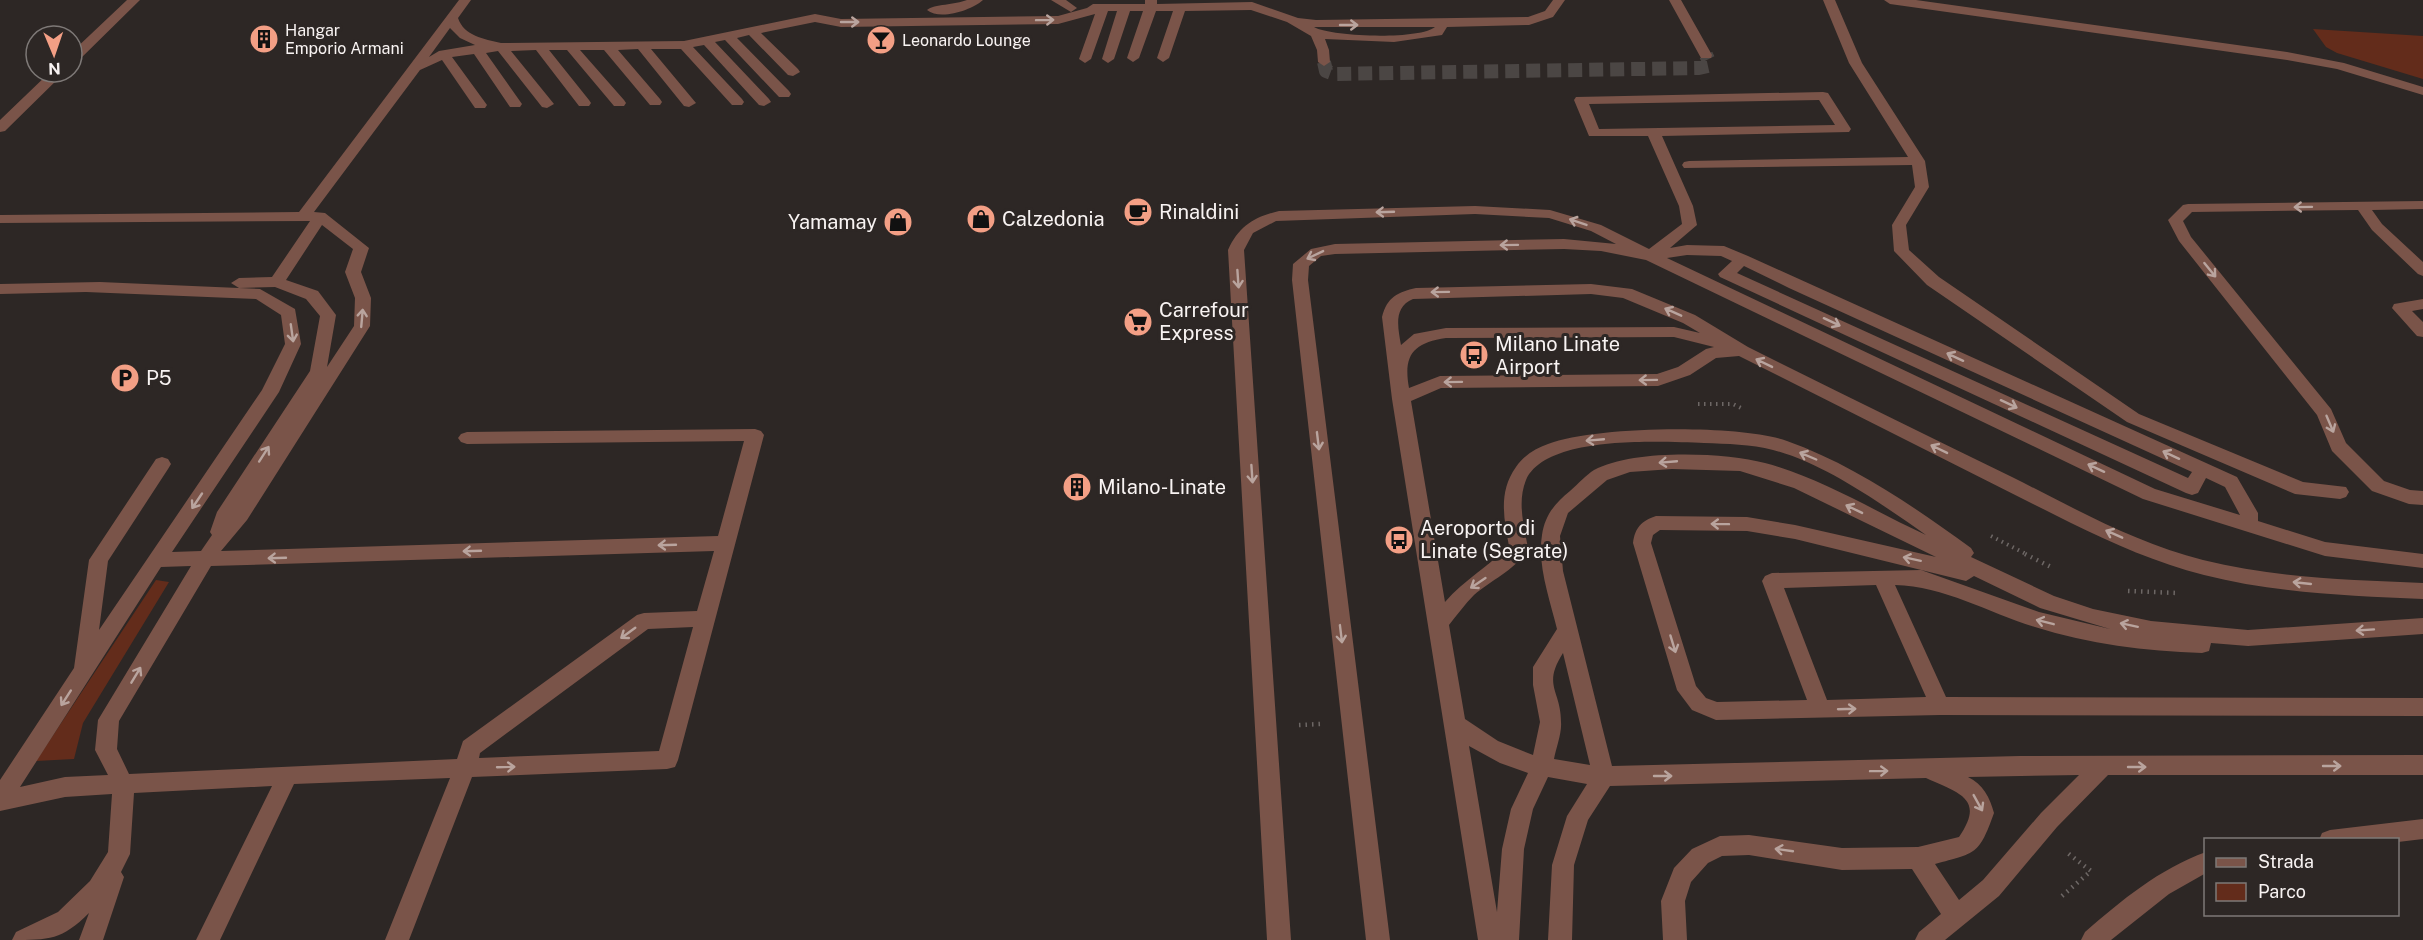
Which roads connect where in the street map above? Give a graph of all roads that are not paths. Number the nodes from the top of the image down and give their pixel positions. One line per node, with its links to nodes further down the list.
1 (134, 0): 29 (lane)
2 (465, 0): 15 (lane)
3 (977, 0): 14 (lane)
4 (1057, 0): 12 (lane)
5 (1559, 0): 18 (lane)
6 (1675, 0): 32 (lane)
7 (1829, 0): 54 (lane)
8 (1890, 0): 41 (lane)
9 (1151, 3): 10 (lane); 11 (lane); 33 (lane)
10 (1125, 7): 13 (lane); 36 (lane)
11 (1180, 7): 17 (lane); 34 (lane)
12 (1071, 8): 13 (lane); 14 (lane)
13 (1103, 8): 16 (lane, one-way to 13); 35 (lane)
14 (956, 9): 16 (lane)
15 (452, 18): 25 (lane); 38 (lane)
16 (815, 18): 19 (lane)
17 (1291, 19): 18 (lane, one-way to 18); 20 (lane)
18 (1443, 23): 20 (lane)
19 (752, 31): 21 (lane); 39 (lane)
20 (1316, 34): 37 (lane)
21 (729, 37): 22 (lane); 42 (lane)
22 (707, 41): 24 (lane); 45 (lane)
23 (640, 45): 24 (lane); 28 (lane); 48 (lane)
24 (684, 45): 44 (lane)
25 (501, 46): 26 (lane); 30 (lane); 50 (lane)
26 (539, 46): 27 (lane); 46 (lane)
27 (570, 46): 28 (lane); 47 (lane)
28 (608, 46): 43 (lane)
29 (84, 48)
30 (476, 48): 31 (lane); 49 (lane)
31 (444, 54): 38 (lane); 51 (lane)
32 (1706, 55)
33 (1133, 58)
34 (1163, 58)
35 (1085, 59)
36 (1108, 59)
37 (1324, 62)
38 (415, 70): 58 (lane)
39 (793, 72)
40 (46, 84): 52 (lane)
41 (2423, 91)
42 (784, 94)
43 (655, 102)
44 (737, 102)
45 (764, 102)
46 (584, 103)
47 (619, 103)
48 (690, 103)
49 (515, 104)
50 (547, 104)
51 (480, 105)
52 (0, 128)
53 (1653, 132): 53 (lane); 60 (lane)
54 (1918, 160): 55 (lane); 72 (lane)
55 (1689, 165)
56 (2423, 205): 57 (lane)
57 (2362, 206): 61 (lane); 73 (lane, one-way to 73)
58 (312, 215): 59 (lane); 62 (lane); 75 (lane, one-way to 58)
59 (0, 219)
60 (1650, 256): 74 (lane, one-way to 60); 74 (lane); 113 (lane, one-way to 113); 114 (lane, one-way to 114)
61 (2423, 271)
62 (277, 282): 63 (lane); 75 (lane, one-way to 62)
63 (88, 288): 64 (lane); 77 (lane, one-way to 77)
64 (0, 289)
65 (2423, 304): 66 (lane)
66 (2423, 332)
67 (1742, 351): 68 (lane); 68 (lane, one-way to 68); 69 (lane, one-way to 69); 82 (lane, one-way to 67)
68 (1397, 369): 69 (lane)
69 (1401, 399): 85 (lane)
70 (467, 438): 76 (lane)
71 (162, 464): 89 (lane)
72 (2340, 492)
73 (2423, 498)
74 (2249, 526): 79 (lane)
75 (217, 542): 78 (lane)
76 (726, 543): 78 (lane, one-way to 78); 84 (lane)
77 (156, 560): 78 (lane); 89 (lane)
78 (205, 560): 101 (lane, one-way to 78)
79 (2423, 561)
80 (1882, 577): 88 (lane, one-way to 80); 90 (lane); 92 (lane)
81 (1998, 578): 83 (lane); 85 (lane, one-way to 85); 87 (lane, one-way to 87)
82 (2423, 591)
83 (2047, 602): 88 (lane, one-way to 83); 92 (lane, one-way to 92)
84 (704, 619): 96 (lane, one-way to 96); 96 (lane, one-way to 84)
85 (1438, 623): 93 (lane)
86 (2423, 626): 88 (lane, one-way to 88)
87 (1567, 631): 97 (lane); 100 (lane)
88 (2248, 638)
89 (83, 672): 102 (lane, one-way to 102)
90 (1940, 706): 91 (lane); 92 (lane, one-way to 90)
91 (2423, 707)
92 (1821, 710)
93 (1455, 724): 97 (lane); 115 (lane)
94 (2423, 765): 95 (lane, one-way to 94)
95 (2102, 767): 98 (lane); 108 (lane)
96 (465, 768): 99 (lane); 112 (lane)
97 (1541, 768): 100 (lane); 116 (lane)
98 (1932, 770): 100 (lane, one-way to 98); 106 (lane, one-way to 106)
99 (288, 775): 101 (lane); 111 (lane)
100 (1604, 776): 117 (lane)
101 (124, 785): 102 (lane); 105 (lane)
102 (0, 800)
103 (2423, 829): 104 (lane)
104 (2347, 838)
105 (119, 854): 109 (lane); 110 (lane)
106 (1918, 858): 108 (lane); 118 (lane, one-way to 118)
107 (2204, 862): 120 (lane)
108 (1956, 916): 119 (lane)
109 (24, 940)
110 (91, 940)
111 (208, 940)
112 (397, 940)
113 (1279, 940)
114 (1378, 940)
115 (1490, 940)
116 (1507, 940)
117 (1560, 940)
118 (1675, 940)
119 (1927, 940)
120 (2093, 940)

